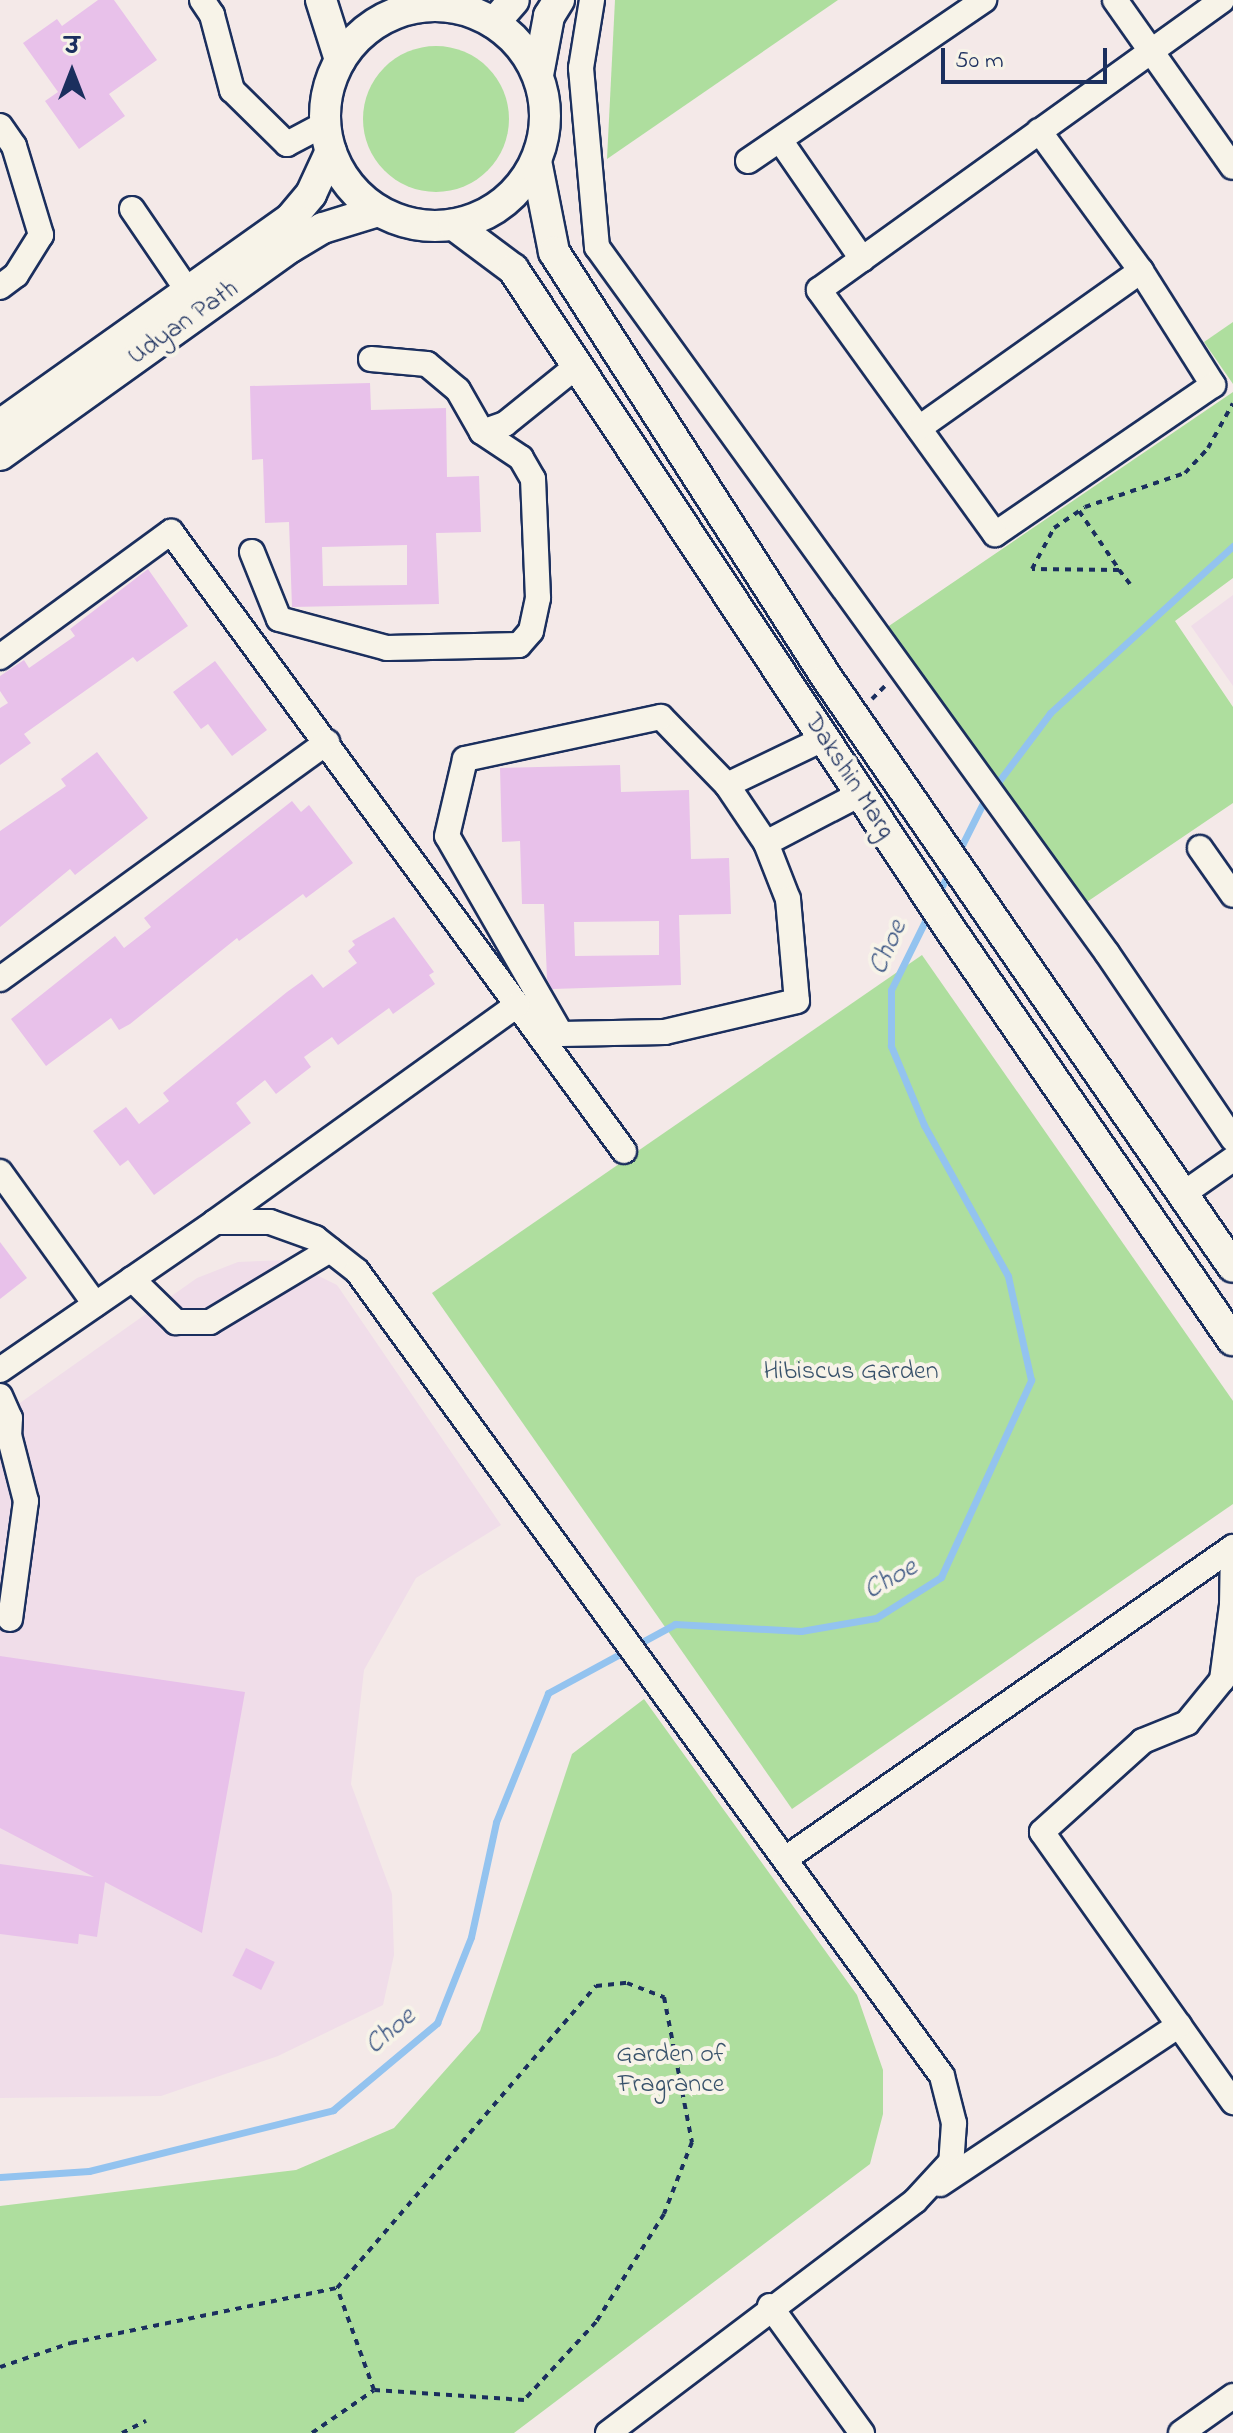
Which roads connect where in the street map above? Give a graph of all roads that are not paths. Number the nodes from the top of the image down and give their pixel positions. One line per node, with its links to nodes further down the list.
1 (202, 0): 16 (street)
2 (321, 0): 12 (main road)
3 (514, 0): 10 (main road)
4 (559, 0): 13 (main road)
5 (592, 0): 45 (street)
6 (984, 0): 17 (street)
7 (1115, 0): 11 (street)
8 (1222, 0): 11 (street)
9 (443, 3): 10 (main road); 12 (main road)
10 (494, 23): 13 (main road)
11 (1151, 51): 15 (street); 20 (street)
12 (340, 60): 16 (main road)
13 (538, 75): 18 (main road)
14 (0, 126): 26 (street)
15 (1039, 131): 24 (street); 25 (street)
16 (328, 137): 22 (main road); 27 (main road, Udyan Path)
17 (780, 140): 19 (street); 24 (street)
18 (536, 161): 23 (main road); 49 (main road, Dakshin Marg)
19 (748, 161)
20 (1233, 167)
21 (132, 209): 27 (street)
22 (378, 211): 23 (main road); 33 (main road, Udyan Path)
23 (454, 225): 29 (main road, Dakshin Marg)
24 (862, 259): 31 (street)
25 (1141, 271): 31 (street); 31 (street)
26 (0, 287)
27 (188, 291): 30 (main road, Udyan Path)
28 (371, 359): 32 (street)
29 (577, 366): 32 (street); 36 (main road, Dakshin Marg)
30 (0, 425)
31 (919, 428)
32 (482, 432): 34 (street)
33 (0, 455)
34 (252, 552)
35 (0, 657): 37 (street)
36 (823, 739): 38 (street); 39 (main road, Dakshin Marg)
37 (327, 742): 43 (street); 44 (street)
38 (727, 785): 40 (street); 40 (street)
39 (860, 794): 40 (street); 55 (main road, Dakshin Marg)
40 (766, 843)
41 (1200, 848): 42 (street)
42 (1233, 895)
43 (0, 979)
44 (517, 1005): 46 (street); 50 (street)
45 (1233, 1139)
46 (624, 1151)
47 (1233, 1159): 49 (street)
48 (0, 1172): 54 (street)
49 (1183, 1194): 52 (main road, Dakshin Marg)
50 (215, 1222): 51 (street); 53 (street)
51 (330, 1250): 53 (street); 62 (street)
52 (1233, 1267)
53 (132, 1279): 54 (street)
54 (95, 1304): 56 (street)
55 (1233, 1340)
56 (0, 1370)
57 (0, 1396): 58 (street)
58 (5, 1434): 59 (street)
59 (9, 1480): 61 (street)
60 (1233, 1547): 62 (street); 63 (street)
61 (10, 1619)
62 (785, 1859): 65 (street)
63 (1179, 2025): 64 (street); 65 (street)
64 (1233, 2102)
65 (915, 2201): 66 (street)
66 (770, 2306): 68 (street); 69 (street)
67 (1233, 2396): 70 (street)
68 (608, 2433)
69 (862, 2433)
70 (1181, 2433)

